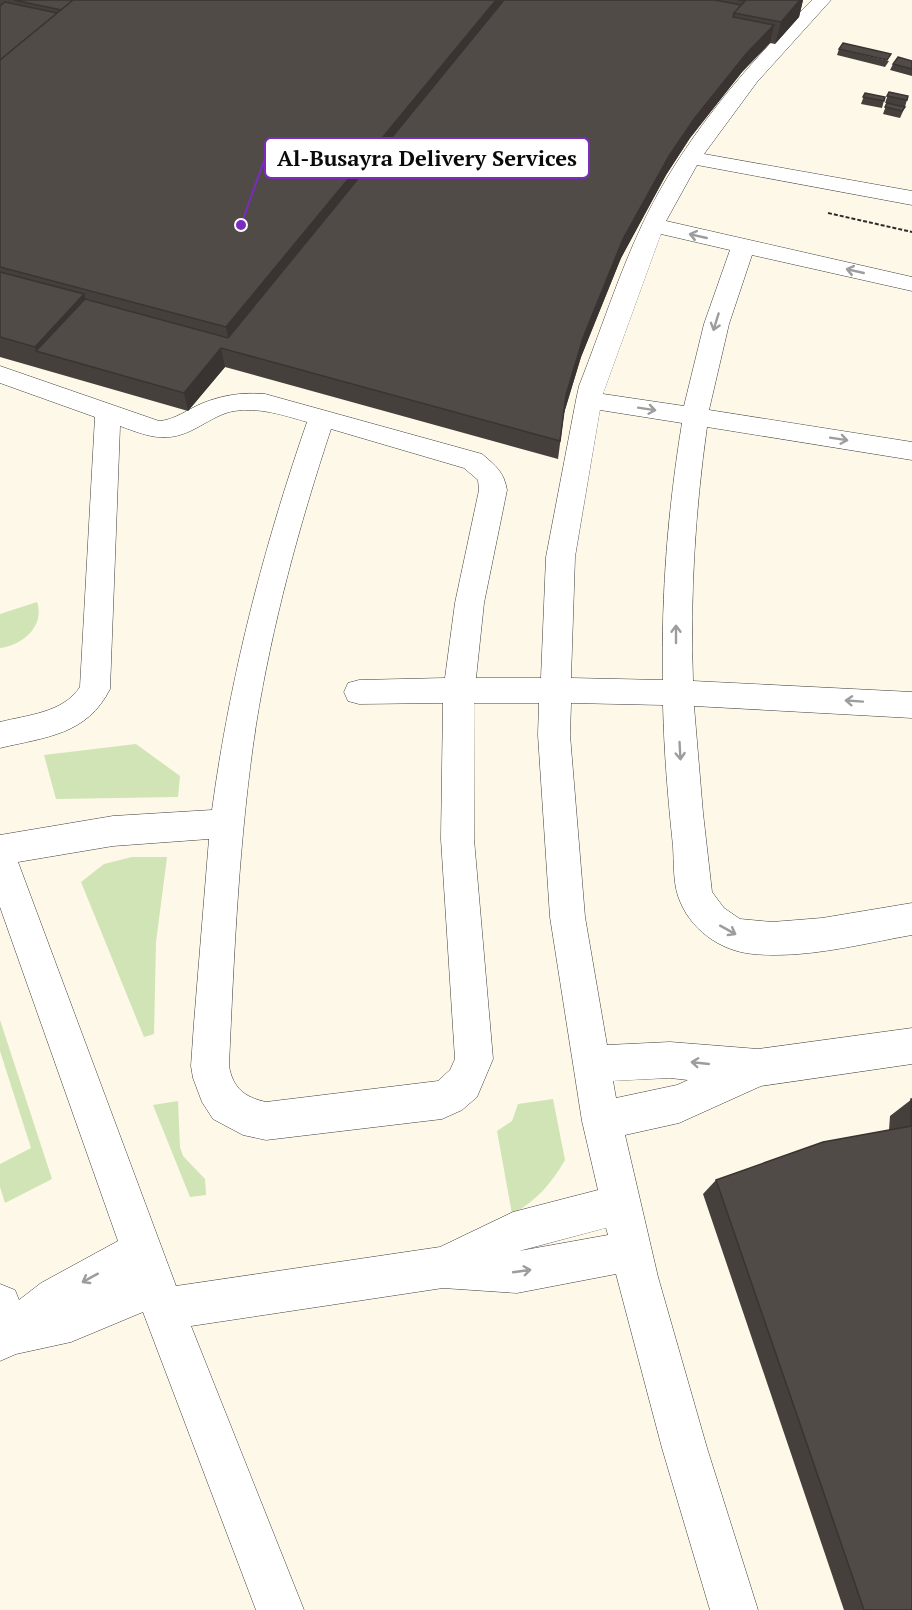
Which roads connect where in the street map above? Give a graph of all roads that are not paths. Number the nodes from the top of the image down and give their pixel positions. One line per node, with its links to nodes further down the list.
1 (822, 0): 2 (street)
2 (692, 158): 3 (street); 4 (street)
3 (912, 198)
4 (652, 225): 5 (street, one-way to 4); 8 (street)
5 (743, 246): 6 (street, one-way to 5); 10 (street, one-way to 10)
6 (912, 284)
7 (0, 374): 9 (street)
8 (589, 400): 10 (street, one-way to 10); 14 (street)
9 (108, 413): 11 (street); 18 (street)
10 (694, 416): 12 (street, one-way to 12); 16 (street, one-way to 10)
11 (322, 417): 13 (street); 19 (street)
12 (912, 451)
13 (460, 690): 14 (street); 15 (street); 19 (street)
14 (554, 690): 16 (street); 23 (street)
15 (359, 692)
16 (677, 692): 17 (street, one-way to 16); 21 (street, one-way to 21)
17 (912, 705)
18 (0, 735)
19 (227, 823): 20 (street)
20 (2, 871): 29 (street)
21 (912, 919)
22 (912, 1046): 24 (street)
23 (591, 1064): 24 (street, one-way to 23); 25 (street)
24 (758, 1068): 25 (street)
25 (602, 1121): 26 (street)
26 (619, 1205): 27 (street); 28 (street)
27 (630, 1251): 28 (street, one-way to 27); 32 (street)
28 (443, 1267): 29 (street)
29 (153, 1282): 30 (street); 31 (street)
30 (3, 1326)
31 (280, 1610)
32 (734, 1610)

